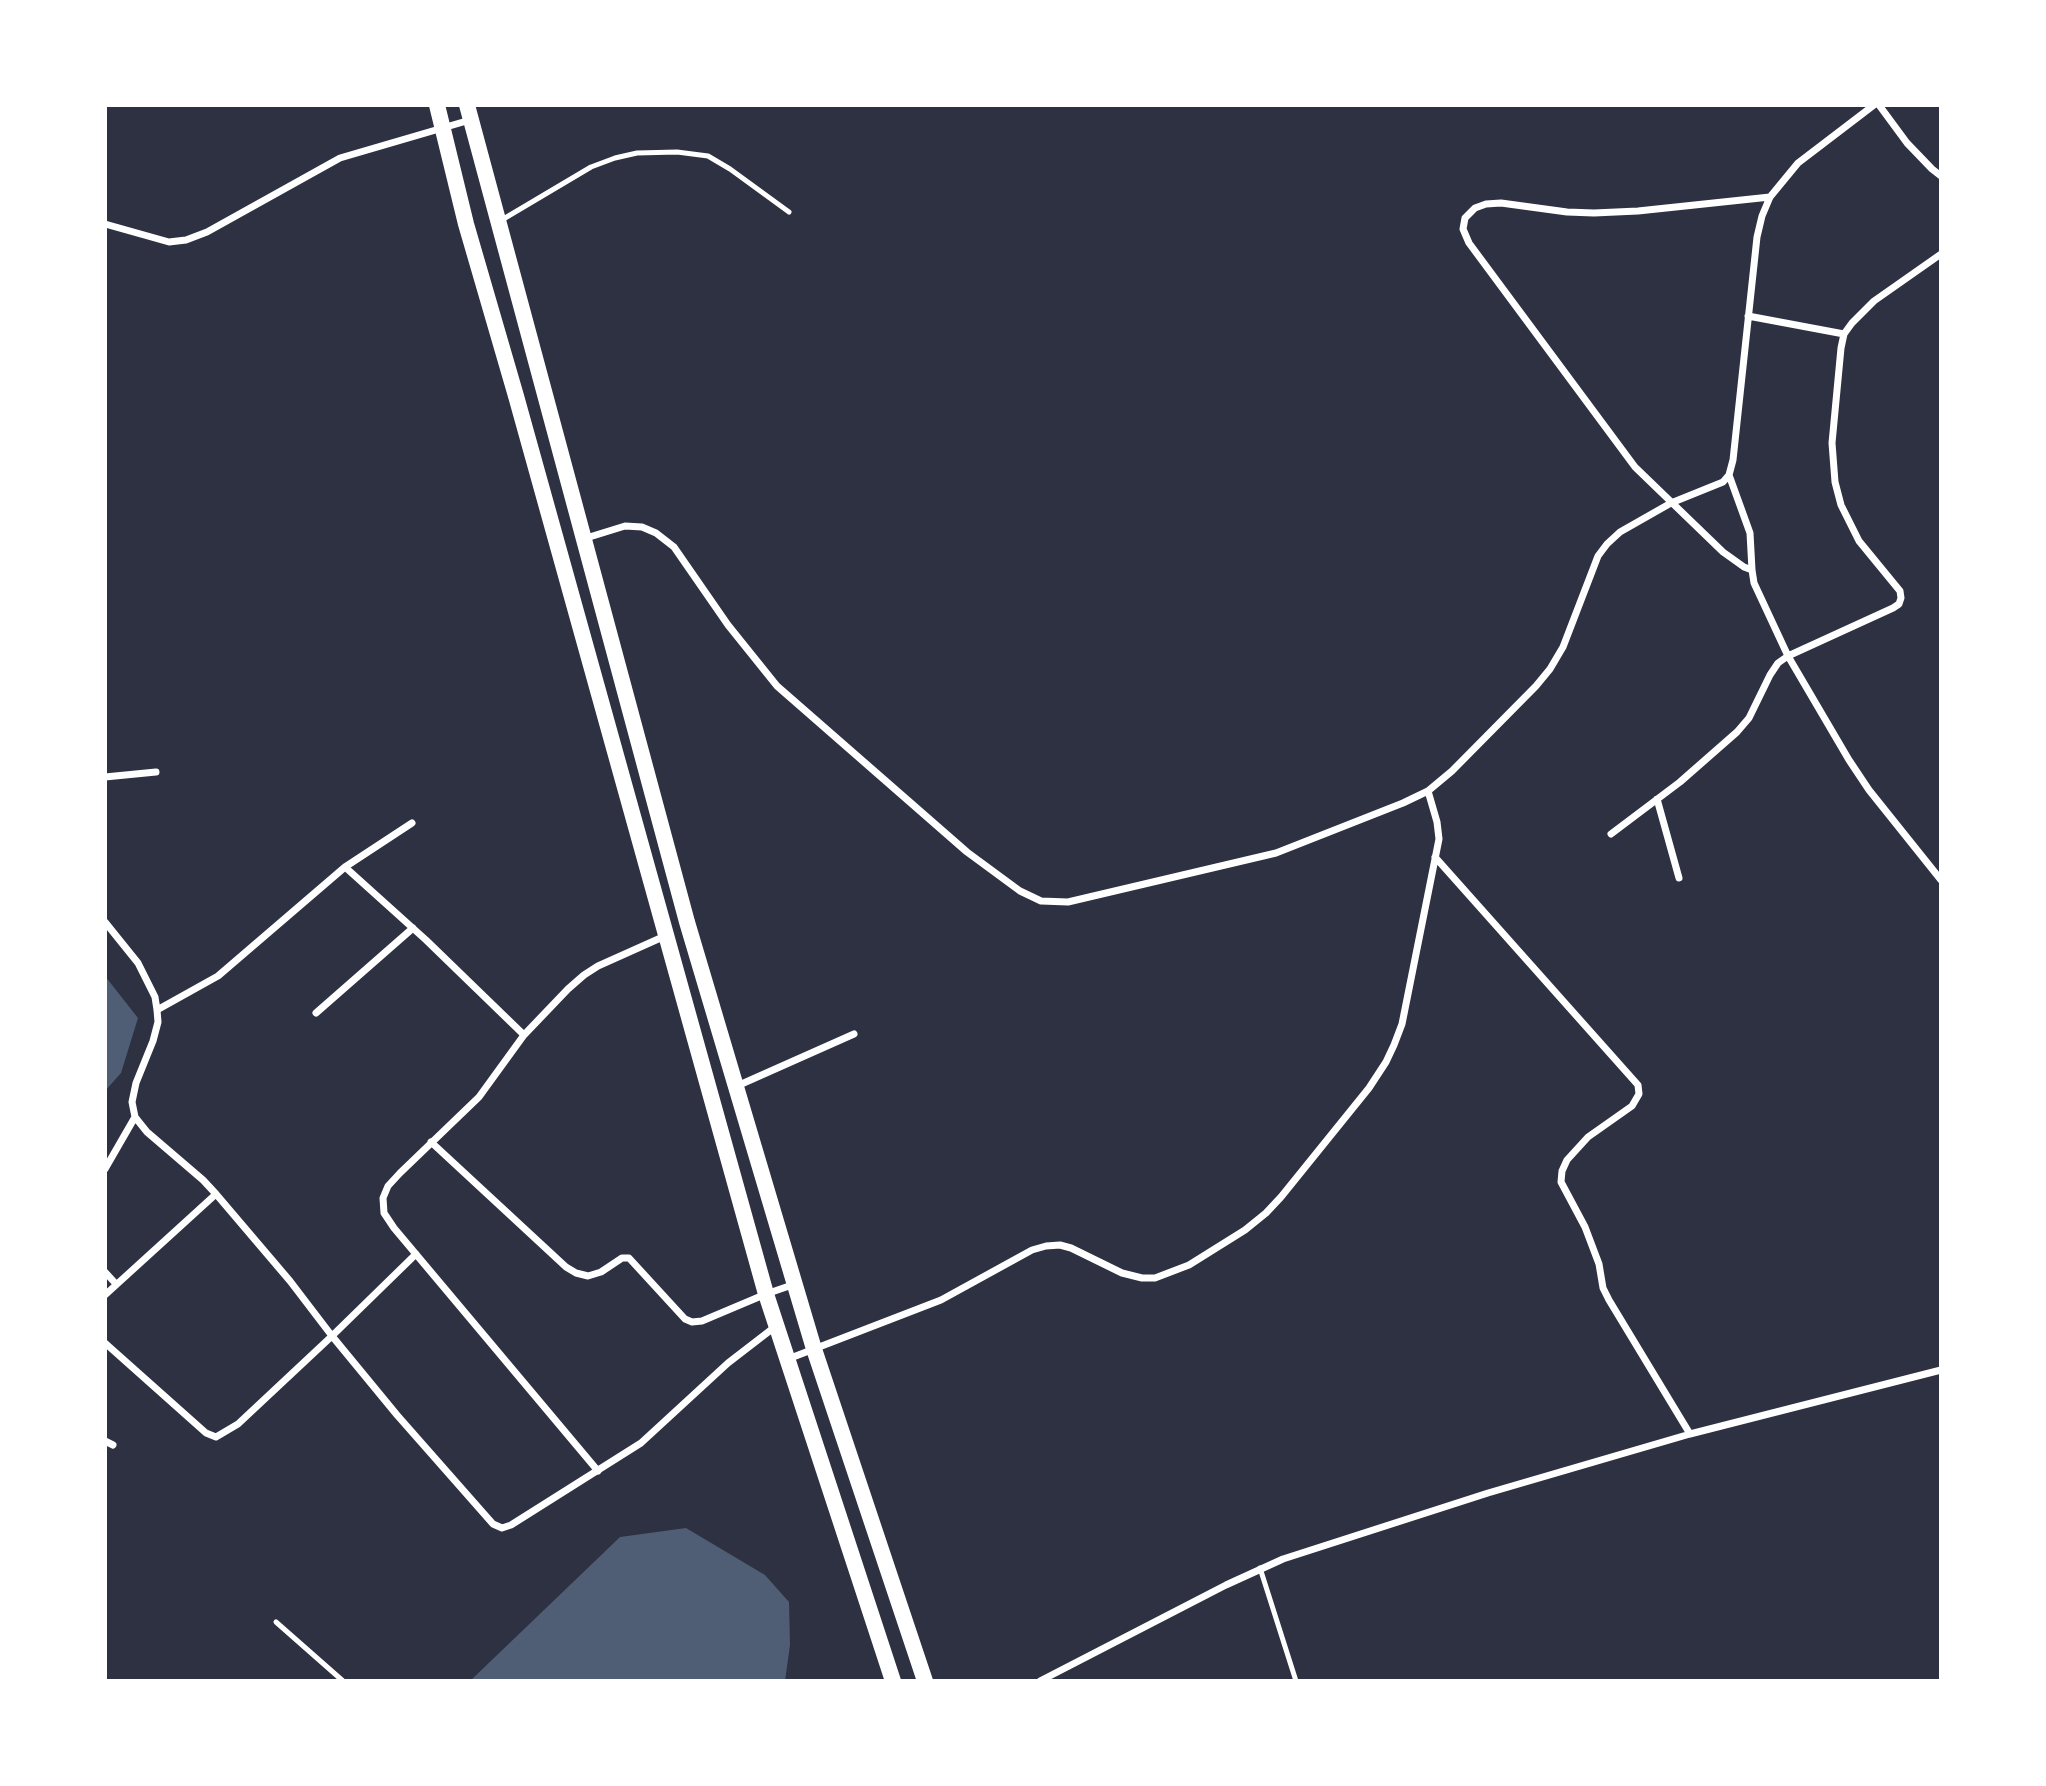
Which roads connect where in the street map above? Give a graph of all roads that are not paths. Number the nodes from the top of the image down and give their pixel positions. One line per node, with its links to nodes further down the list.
1 (438, 105): 4 (main road)
2 (1877, 105): 5 (street); 6 (street)
3 (468, 112): 4 (street); 8 (main road)
4 (443, 127): 9 (street); 14 (main road)
5 (1941, 176)
6 (1770, 197): 11 (street); 16 (street)
7 (789, 212): 8 (lane)
8 (497, 222): 13 (main road)
9 (105, 224)
10 (1941, 254): 12 (street)
11 (1748, 316): 12 (street); 15 (street)
12 (1844, 334): 19 (street)
13 (529, 343): 14 (main road); 17 (main road)
14 (502, 350): 32 (main road)
15 (1729, 475): 16 (street); 18 (street)
16 (1671, 503): 18 (street); 22 (street)
17 (583, 539): 22 (street); 37 (main road)
18 (1752, 570): 19 (street)
19 (1788, 656): 23 (street); 29 (street)
20 (156, 772): 21 (street)
21 (105, 777)
22 (1428, 791): 26 (street)
23 (1657, 799): 25 (street); 28 (street)
24 (412, 823): 27 (street)
25 (1611, 834)
26 (1435, 857): 51 (street); 54 (street)
27 (345, 867): 31 (street); 33 (street)
28 (1679, 878)
29 (1941, 880)
30 (105, 922): 33 (street)
31 (412, 928): 34 (street); 35 (street)
32 (665, 936): 35 (street); 46 (main road)
33 (157, 1010): 38 (street)
34 (316, 1013)
35 (524, 1034): 39 (street)
36 (854, 1034): 37 (street)
37 (736, 1086): 45 (main road)
38 (135, 1117): 40 (street); 41 (street)
39 (431, 1142): 42 (street); 46 (street)
40 (105, 1169)
41 (216, 1194): 44 (street); 49 (street)
42 (416, 1254): 49 (street); 55 (street)
43 (105, 1272): 44 (street)
44 (116, 1284): 47 (street)
45 (796, 1284): 46 (street); 51 (main road)
46 (766, 1293): 48 (main road)
47 (105, 1295)
48 (776, 1326): 52 (main road); 55 (street)
49 (332, 1336): 50 (street); 55 (street)
50 (105, 1343)
51 (814, 1349): 52 (street); 60 (main road)
52 (787, 1359): 59 (main road)
53 (1941, 1370): 54 (street)
54 (1690, 1434): 56 (street)
55 (598, 1471)
56 (1260, 1568): 61 (street); 62 (lane)
57 (276, 1622): 58 (lane)
58 (343, 1681)
59 (892, 1681)
60 (925, 1681)
61 (1040, 1681)
62 (1296, 1681)

